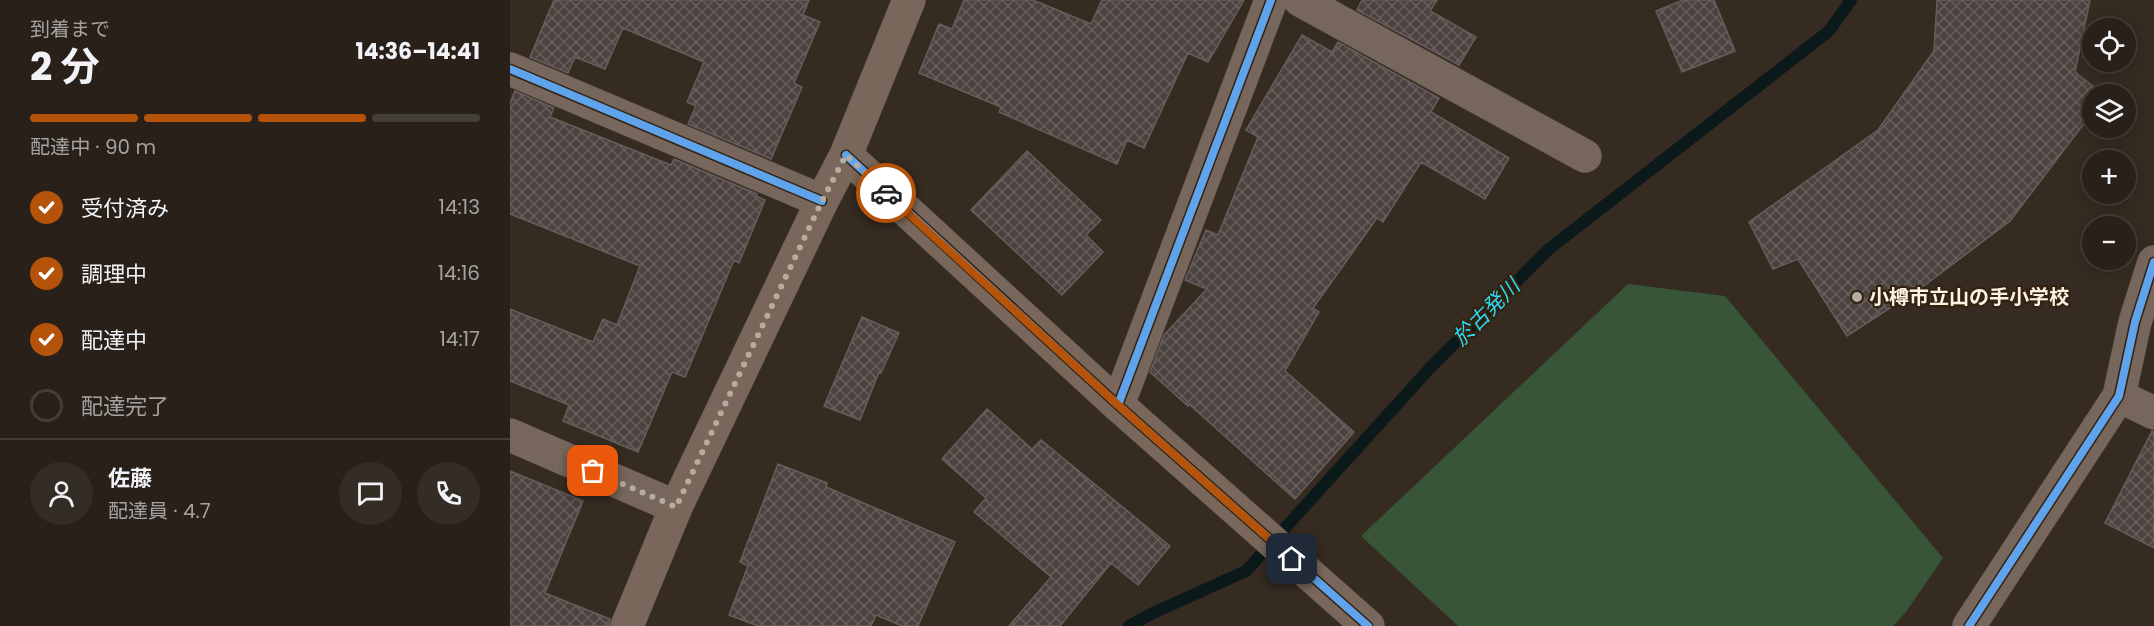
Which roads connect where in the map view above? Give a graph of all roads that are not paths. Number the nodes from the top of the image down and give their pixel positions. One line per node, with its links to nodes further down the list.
1 (909, 0): 5 (street)
2 (1271, 0): 10 (street)
3 (1300, 0): 6 (street)
4 (510, 69): 7 (street)
5 (846, 155): 7 (street); 10 (street)
6 (1585, 156)
7 (822, 201): 13 (street)
8 (2154, 262): 9 (street)
9 (2119, 396): 11 (street); 16 (street)
10 (1118, 405): 15 (street)
11 (2154, 413)
12 (510, 435): 13 (street)
13 (676, 507): 14 (street)
14 (627, 626)
15 (1368, 626)
16 (1969, 626)

